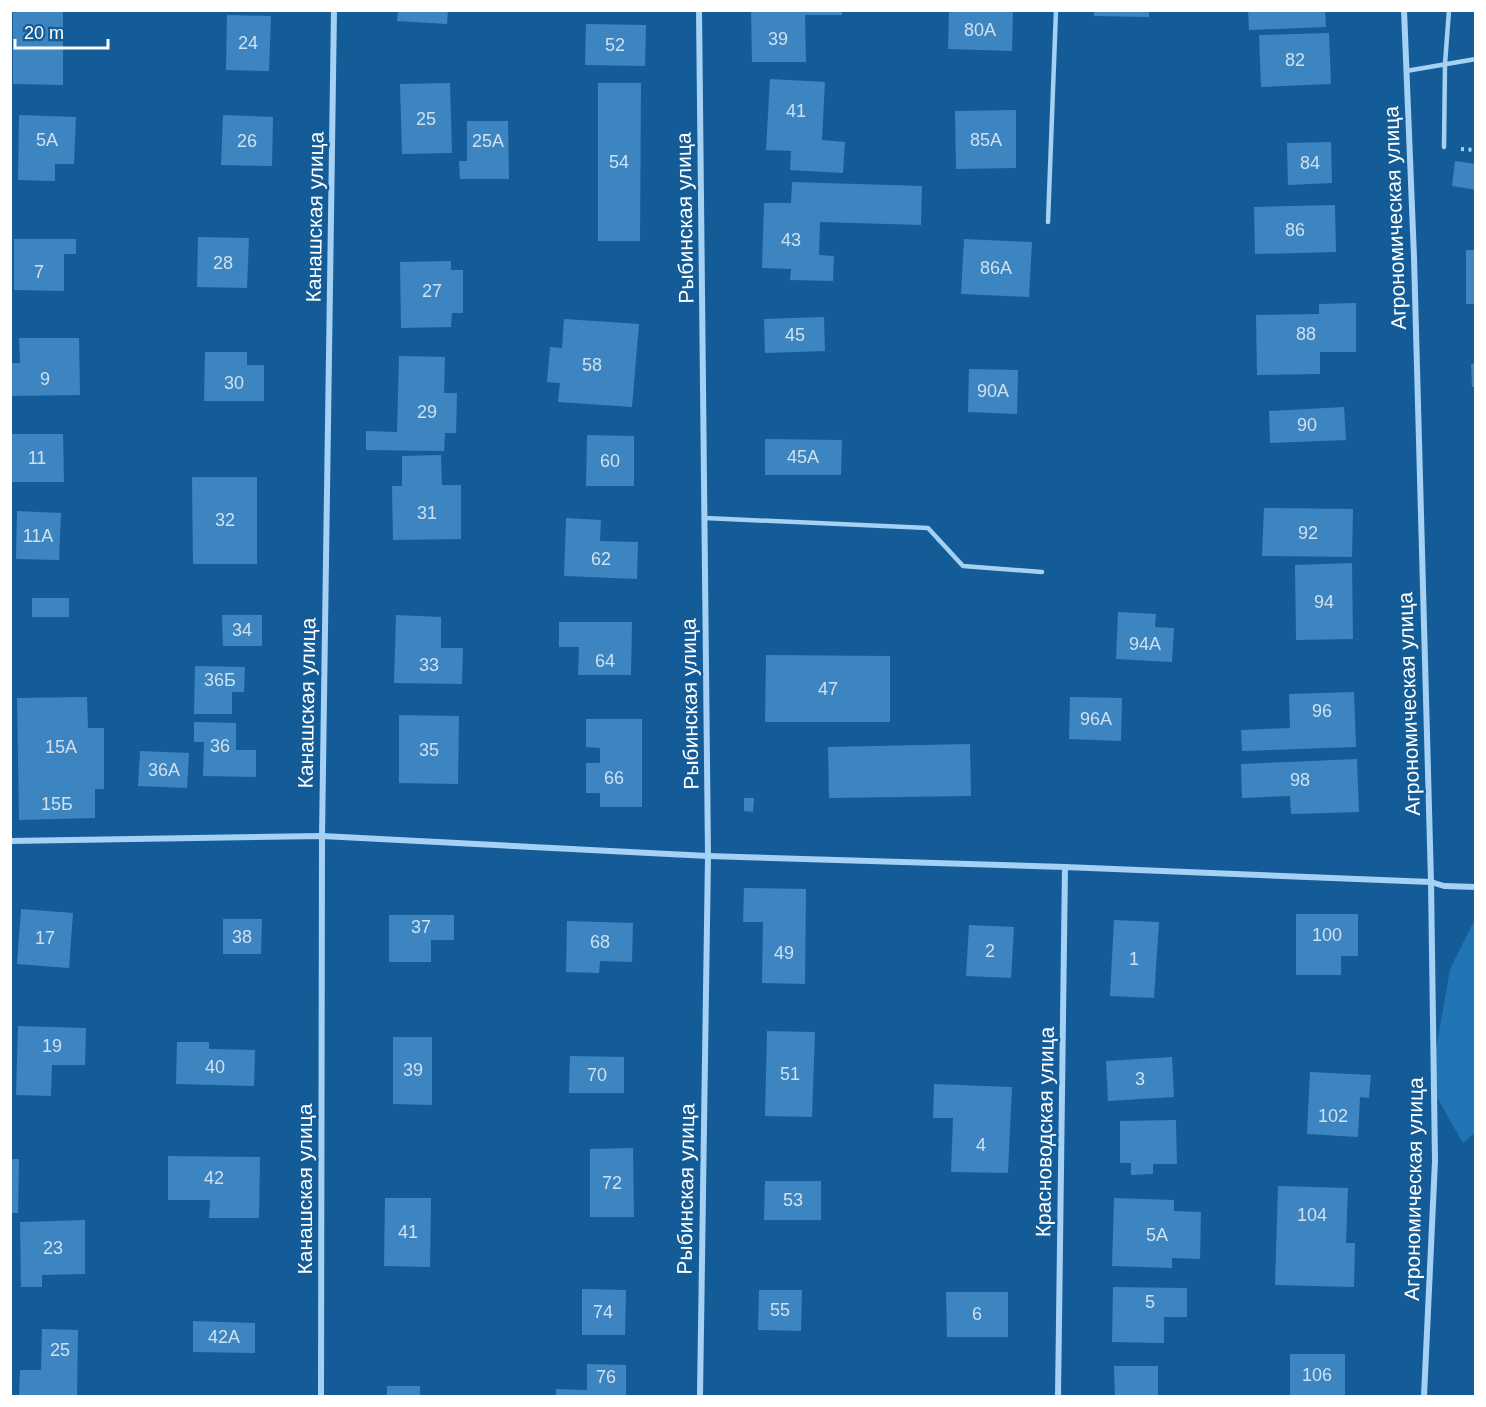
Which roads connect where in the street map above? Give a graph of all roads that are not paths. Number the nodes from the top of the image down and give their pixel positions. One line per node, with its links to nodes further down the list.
1 (334, 10): 13 (street, Канашская улица)
2 (699, 10): 11 (street, Рыбинская улица)
3 (1056, 10): 10 (lane)
4 (1404, 10): 8 (street, Агрономическая улица)
5 (1449, 10): 7 (lane)
6 (1476, 59): 7 (lane)
7 (1445, 64): 8 (lane); 9 (lane)
8 (1406, 71): 17 (street, Агрономическая улица)
9 (1444, 147)
10 (1048, 222)
11 (705, 518): 12 (lane); 15 (street, Рыбинская улица)
12 (1042, 572)
13 (322, 836): 14 (street); 15 (street); 19 (street, Канашская улица)
14 (10, 841)
15 (708, 856): 16 (street); 20 (street, Рыбинская улица)
16 (1065, 867): 17 (street); 21 (street, Красноводская улица)
17 (1431, 882): 18 (street); 22 (street, Агрономическая улица)
18 (1476, 887)
19 (321, 1396)
20 (700, 1396)
21 (1058, 1396)
22 (1424, 1396)

